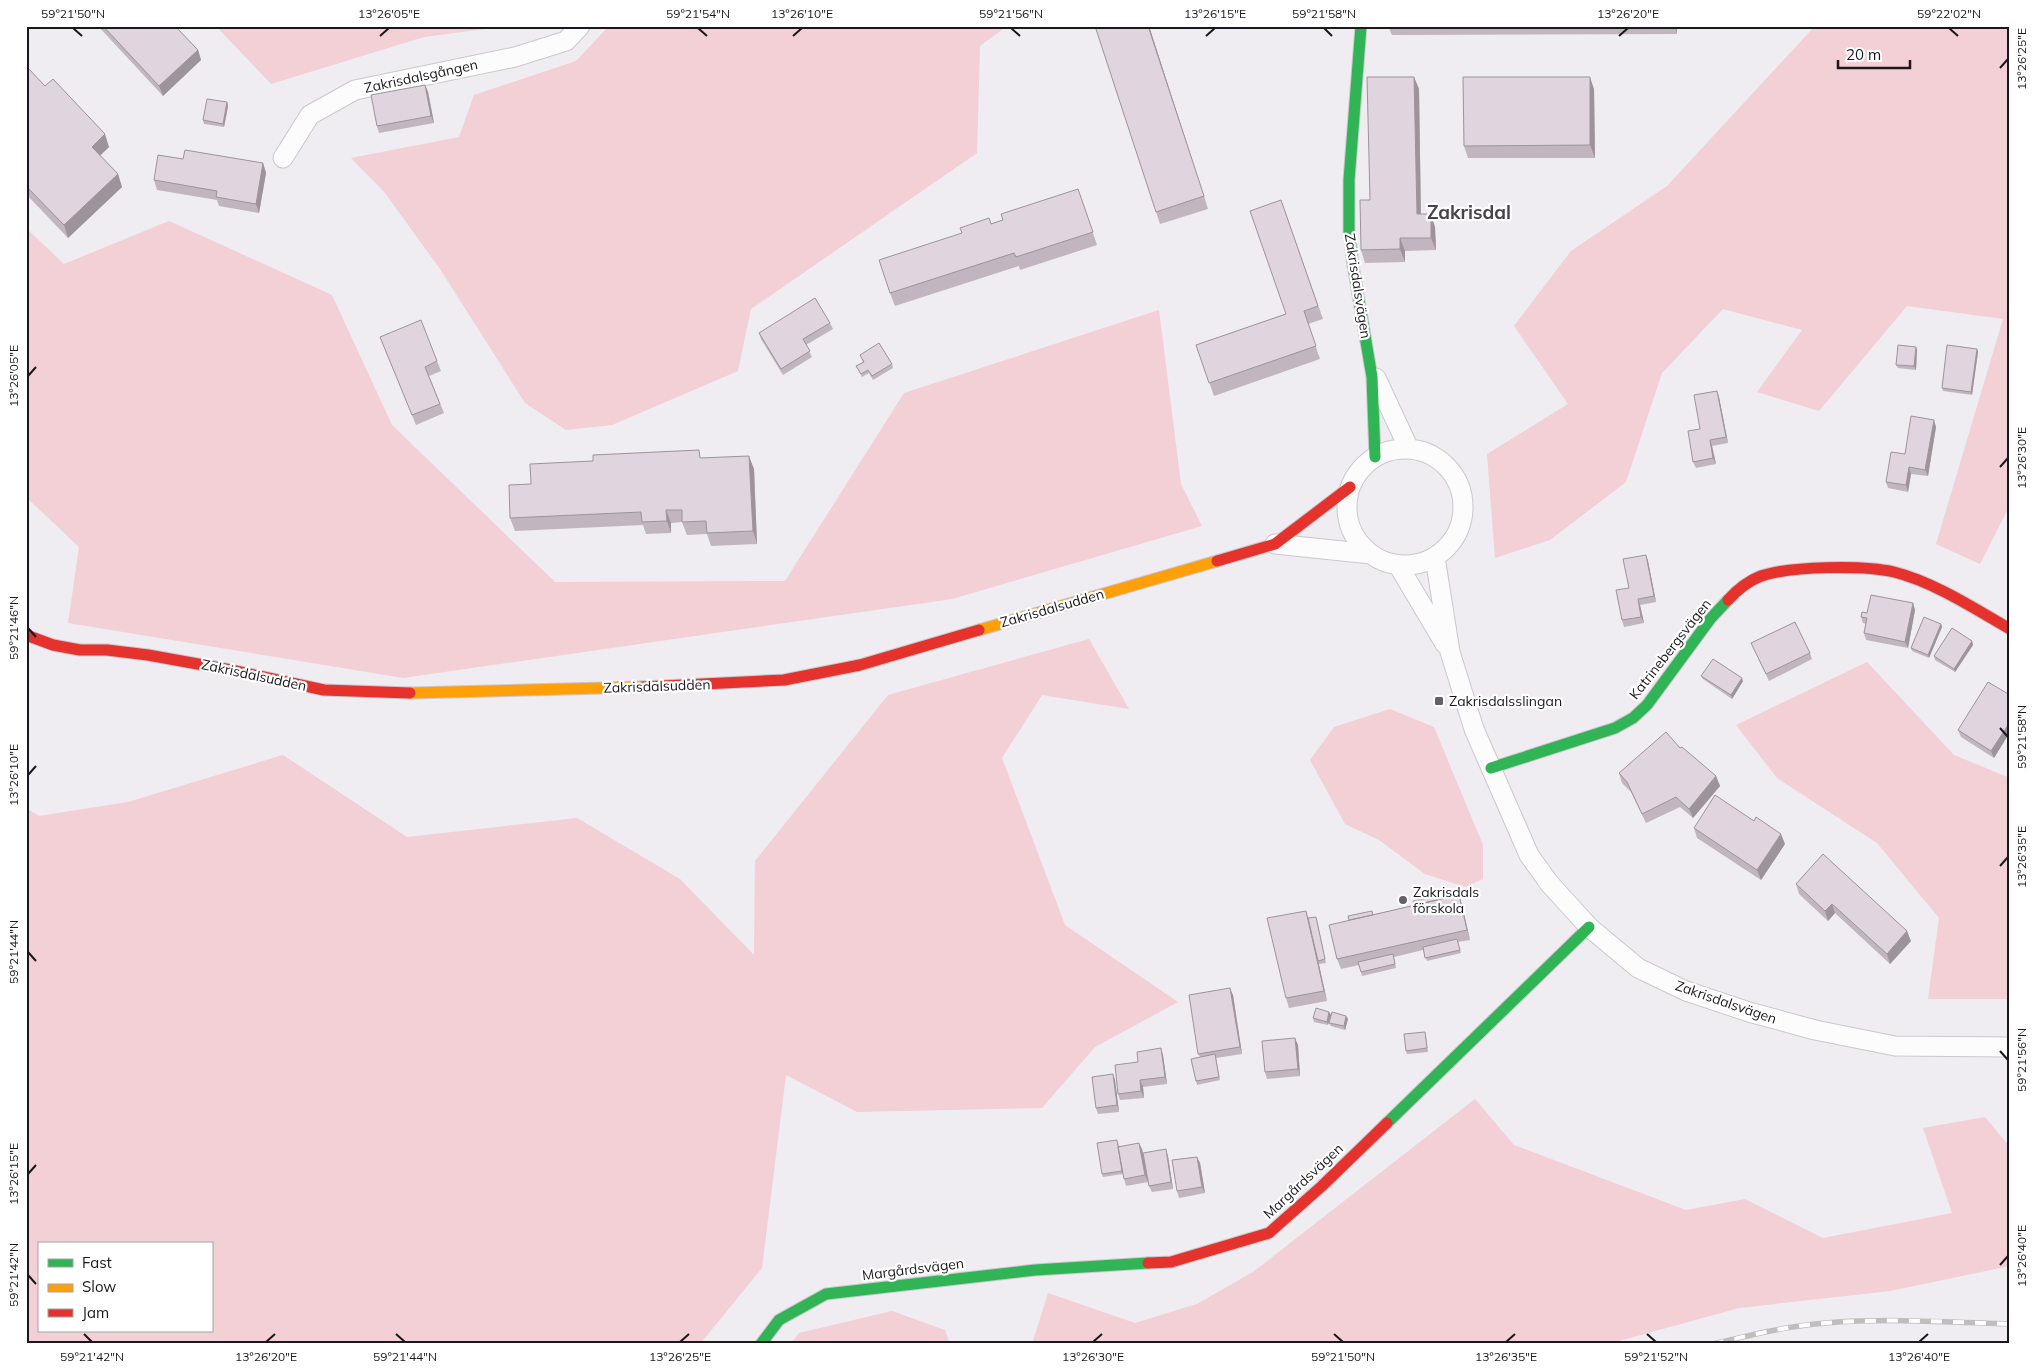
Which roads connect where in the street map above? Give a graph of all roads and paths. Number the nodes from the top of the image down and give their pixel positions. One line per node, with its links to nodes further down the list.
1 (580, 26): 3 (street, Zakrisdalsgången)
2 (1361, 26): 4 (street, Zakrisdalsvägen)
3 (284, 158)
4 (1372, 368): 5 (street); 6 (street, Zakrisdalsvägen)
5 (1409, 449): 6 (street); 10 (street)
6 (1375, 457): 7 (street)
7 (1350, 487): 8 (street, Zakrisdalsudden); 9 (street)
8 (1275, 544): 9 (street, Zakrisdalsudden); 13 (street, Zakrisdalsudden)
9 (1371, 554): 11 (street)
10 (1435, 557): 11 (street); 14 (street, Zakrisdalsvägen)
11 (1398, 565): 14 (street, Zakrisdalsvägen)
12 (2010, 629): 15 (street, Katrinebergsvägen)
13 (26, 635)
14 (1450, 652): 15 (street, Zakrisdalsvägen)
15 (1491, 768): 16 (street, Zakrisdalsvägen)
16 (1589, 927): 17 (street, Zakrisdalsvägen); 18 (street, Margårdsvägen)
17 (2010, 1047)
18 (761, 1344)

